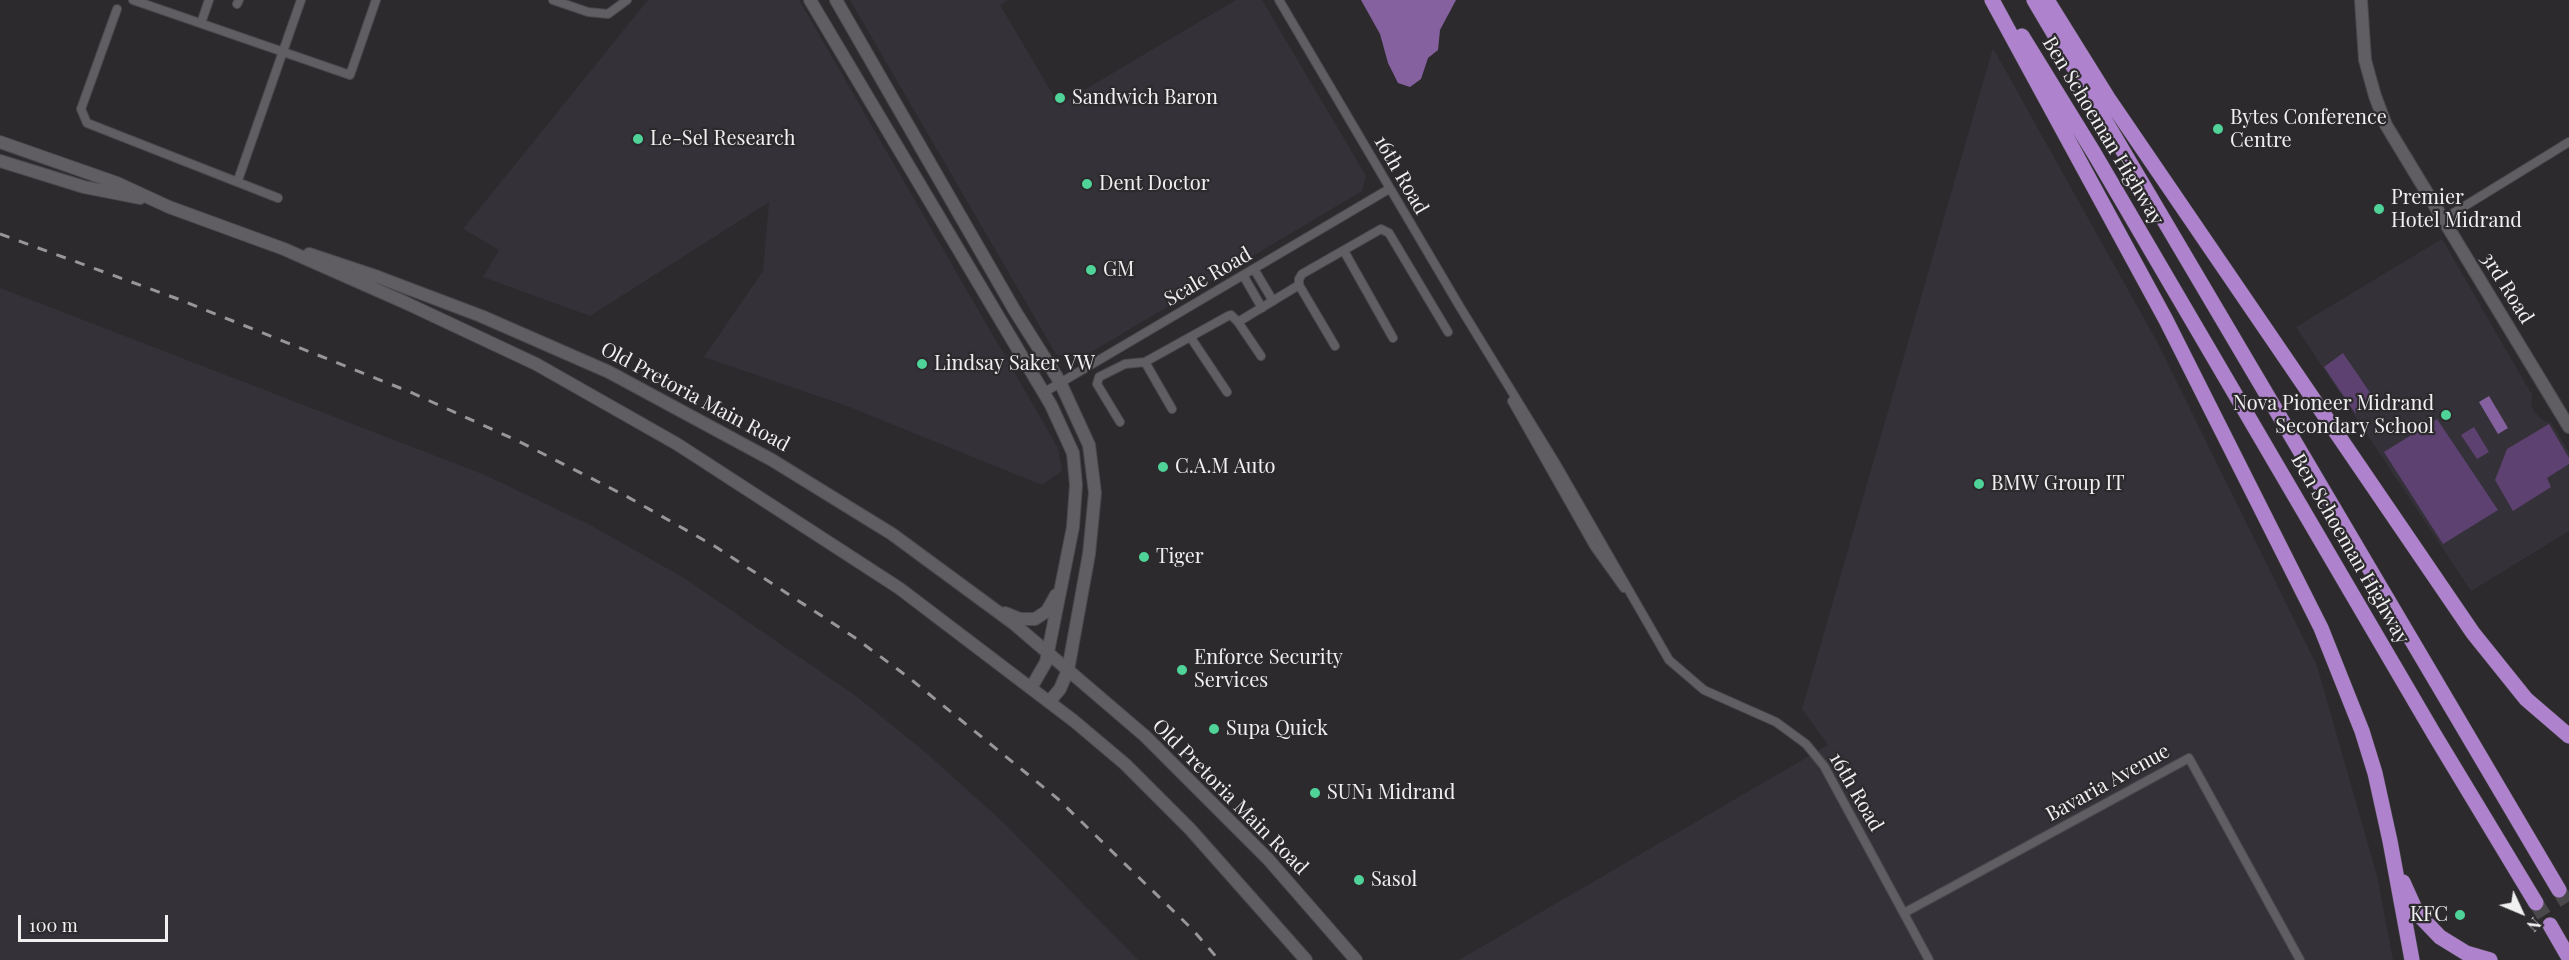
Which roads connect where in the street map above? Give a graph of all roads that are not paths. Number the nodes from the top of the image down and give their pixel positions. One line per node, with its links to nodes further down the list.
1 (133, 0): 16 (street)
2 (209, 0): 16 (street)
3 (301, 0): 17 (street)
4 (376, 0): 17 (street)
5 (553, 0): 6 (street)
6 (627, 0)
7 (810, 0): 42 (main road)
8 (836, 0): 40 (main road)
9 (1279, 0): 22 (street, 16th Road)
10 (1992, 0): 53 (highway)
11 (2000, 0): 55 (highway, Ben Schoeman Highway)
12 (2034, 0): 54 (highway, Ben Schoeman Highway)
13 (2047, 0): 52 (highway)
14 (2361, 0): 25 (main road, 3rd Road)
15 (117, 9): 21 (street)
16 (201, 23): 17 (street)
17 (282, 51): 21 (street)
18 (0, 142): 24 (main road, Old Pretoria Main Road)
19 (2569, 142): 25 (street)
20 (0, 161): 24 (main road, Old Pretoria Main Road)
21 (238, 180): 23 (street)
22 (1389, 189): 28 (street, Scale Road); 56 (street, 16th Road)
23 (278, 198)
24 (153, 200): 26 (main road, Old Pretoria Main Road)
25 (2442, 220): 45 (main road, 3rd Road)
26 (285, 249): 47 (main road, Old Pretoria Main Road); 50 (main road, Old Pretoria Main Road)
27 (1344, 251): 30 (street); 34 (street); 36 (street)
28 (1254, 269): 29 (street, Scale Road); 31 (street)
29 (1243, 275): 32 (street); 40 (street, Scale Road)
30 (1299, 285): 31 (street); 37 (street)
31 (1273, 301): 32 (street)
32 (1262, 308): 33 (street)
33 (1238, 321): 35 (street); 38 (street)
34 (1448, 332)
35 (1191, 338): 39 (street); 41 (street)
36 (1393, 338)
37 (1335, 346)
38 (1261, 356)
39 (1145, 362): 43 (street); 44 (street)
40 (1060, 382): 42 (street, Scale Road); 49 (main road)
41 (1227, 392)
42 (1044, 393): 46 (main road)
43 (1172, 409)
44 (1120, 422)
45 (2569, 427)
46 (1064, 577): 47 (main road); 48 (main road)
47 (976, 595): 48 (main road, Old Pretoria Main Road)
48 (1048, 653): 49 (main road, Old Pretoria Main Road); 50 (main road)
49 (1068, 670): 51 (main road); 60 (main road, Old Pretoria Main Road)
50 (1031, 688): 51 (main road, Old Pretoria Main Road)
51 (1049, 702): 59 (main road, Old Pretoria Main Road)
52 (2569, 736)
53 (2391, 841): 63 (highway); 64 (highway)
54 (2559, 890)
55 (2536, 903)
56 (1904, 914): 61 (street, 16th Road); 62 (street, Bavaria Avenue)
57 (2550, 925): 58 (highway)
58 (2569, 958)
59 (1306, 960)
60 (1356, 960)
61 (1929, 960)
62 (2300, 960)
63 (2412, 960)
64 (2490, 960)

